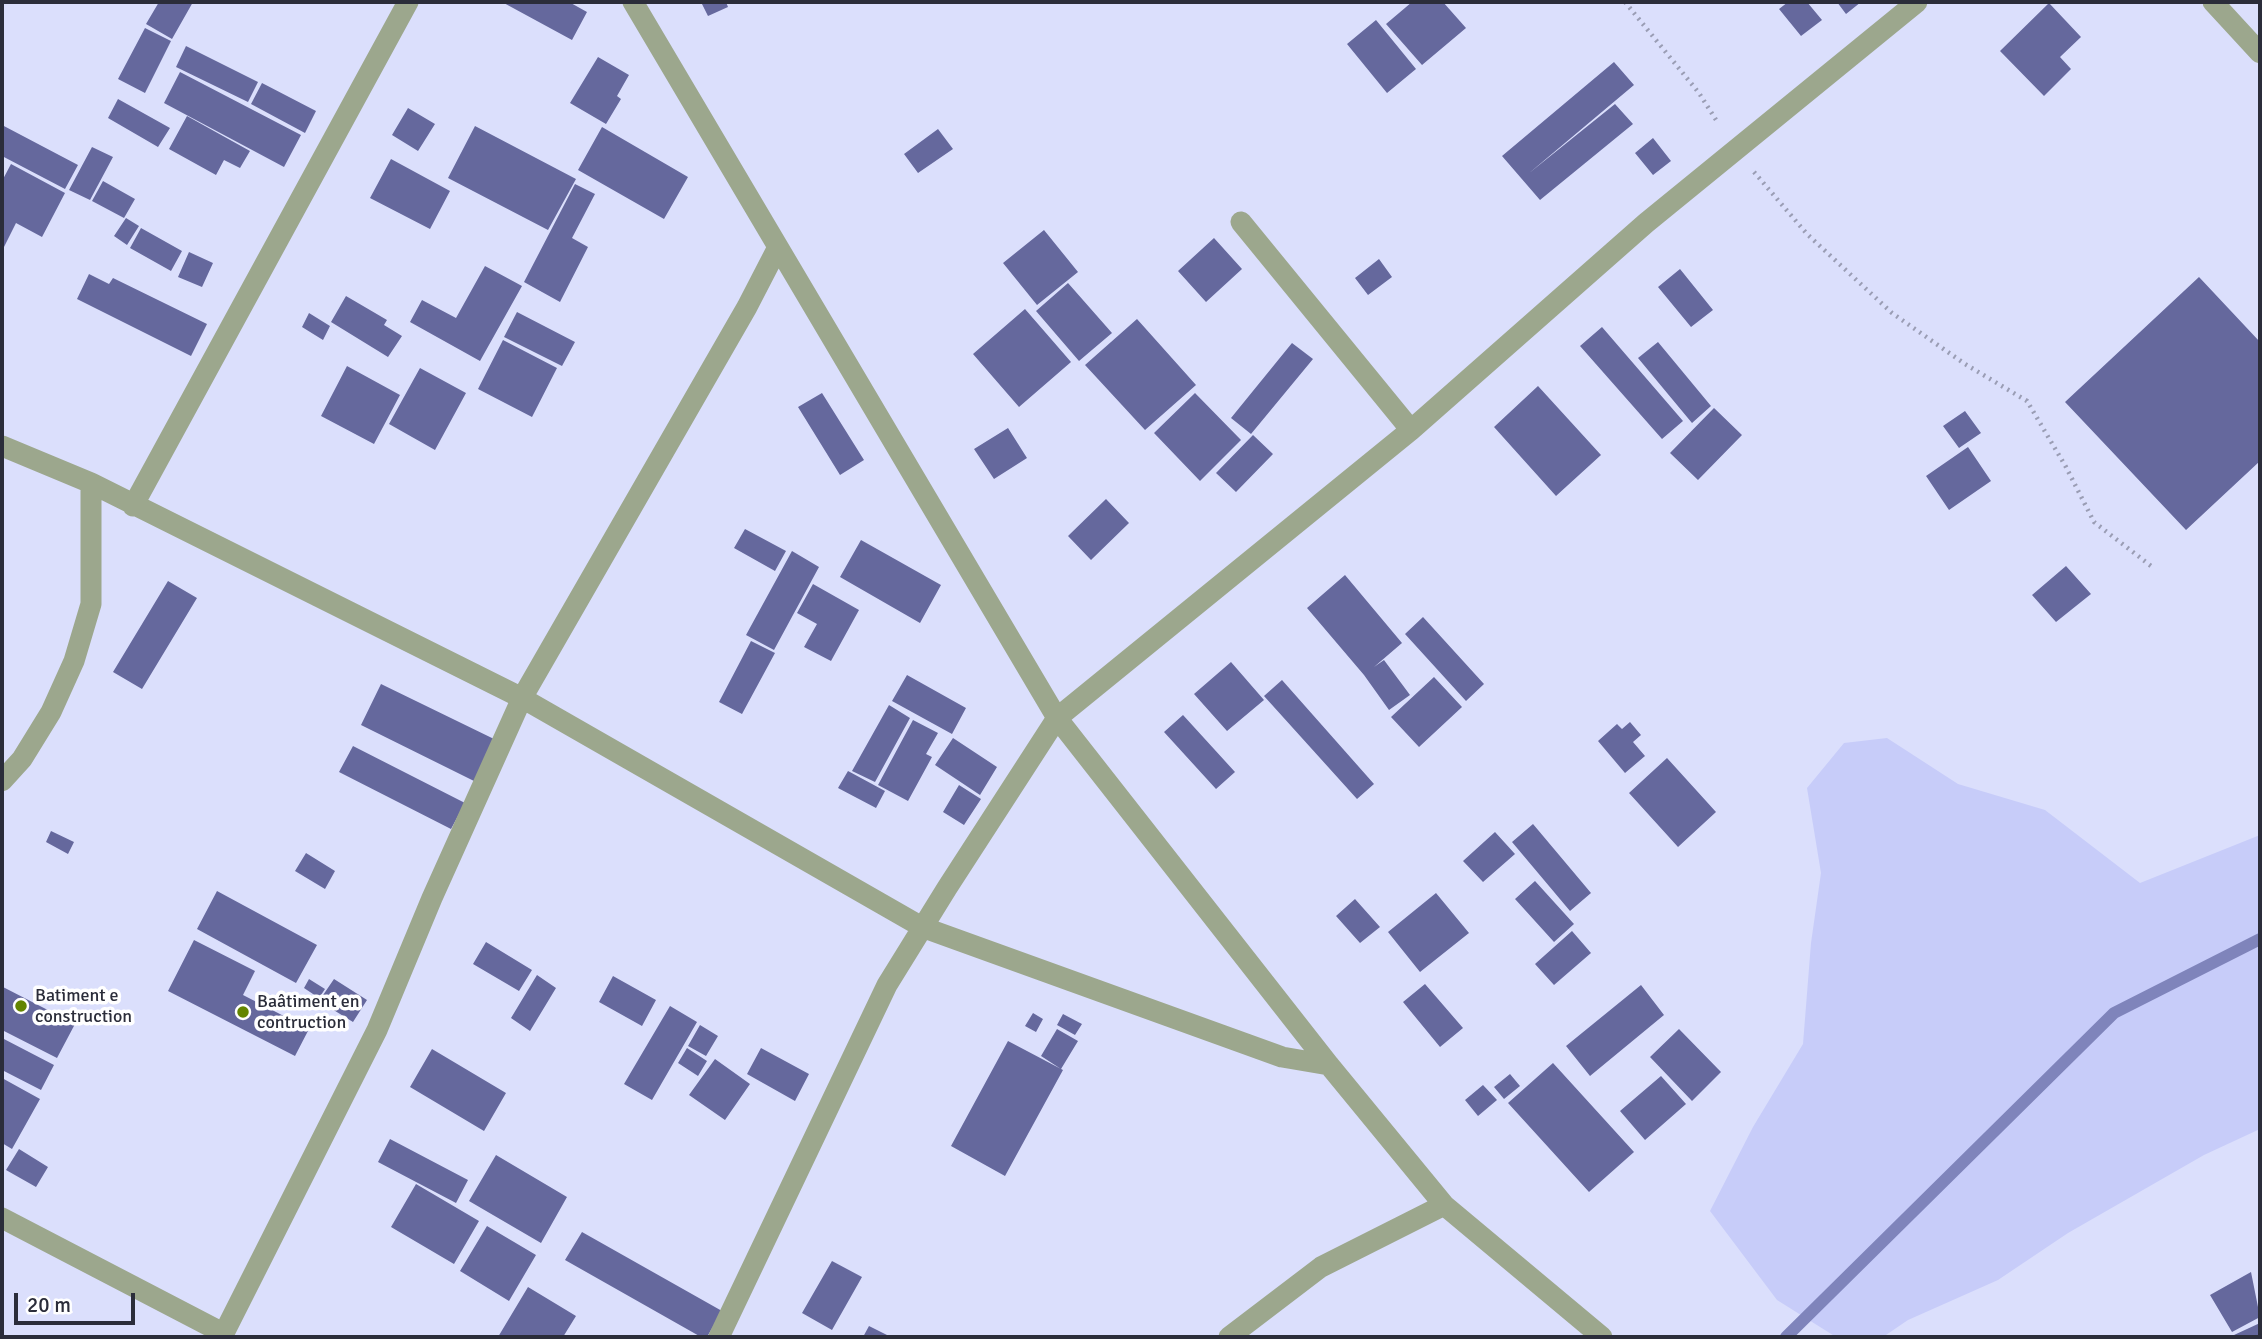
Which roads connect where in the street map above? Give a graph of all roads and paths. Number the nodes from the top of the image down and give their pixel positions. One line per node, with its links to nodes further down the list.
1 (408, 2): 13 (street)
2 (634, 2): 9 (street)
3 (1625, 2): 7 (path)
4 (1917, 2): 7 (street)
5 (2213, 2): 6 (street)
6 (2260, 53)
7 (1735, 149): 10 (street); 14 (path)
8 (1241, 222): 10 (street)
9 (778, 247): 15 (street); 16 (street)
10 (1412, 430): 16 (street)
11 (2, 446): 12 (street)
12 (91, 483): 13 (street); 17 (street)
13 (133, 506): 15 (street)
14 (2151, 566)
15 (522, 698): 18 (street); 22 (street)
16 (1057, 718): 18 (street); 19 (street)
17 (2, 781)
18 (922, 926): 19 (street); 23 (street)
19 (1329, 1065): 20 (street)
20 (1444, 1205): 24 (street); 25 (street)
21 (2, 1218): 22 (street)
22 (222, 1335)
23 (719, 1337)
24 (1229, 1337)
25 (1602, 1337)

